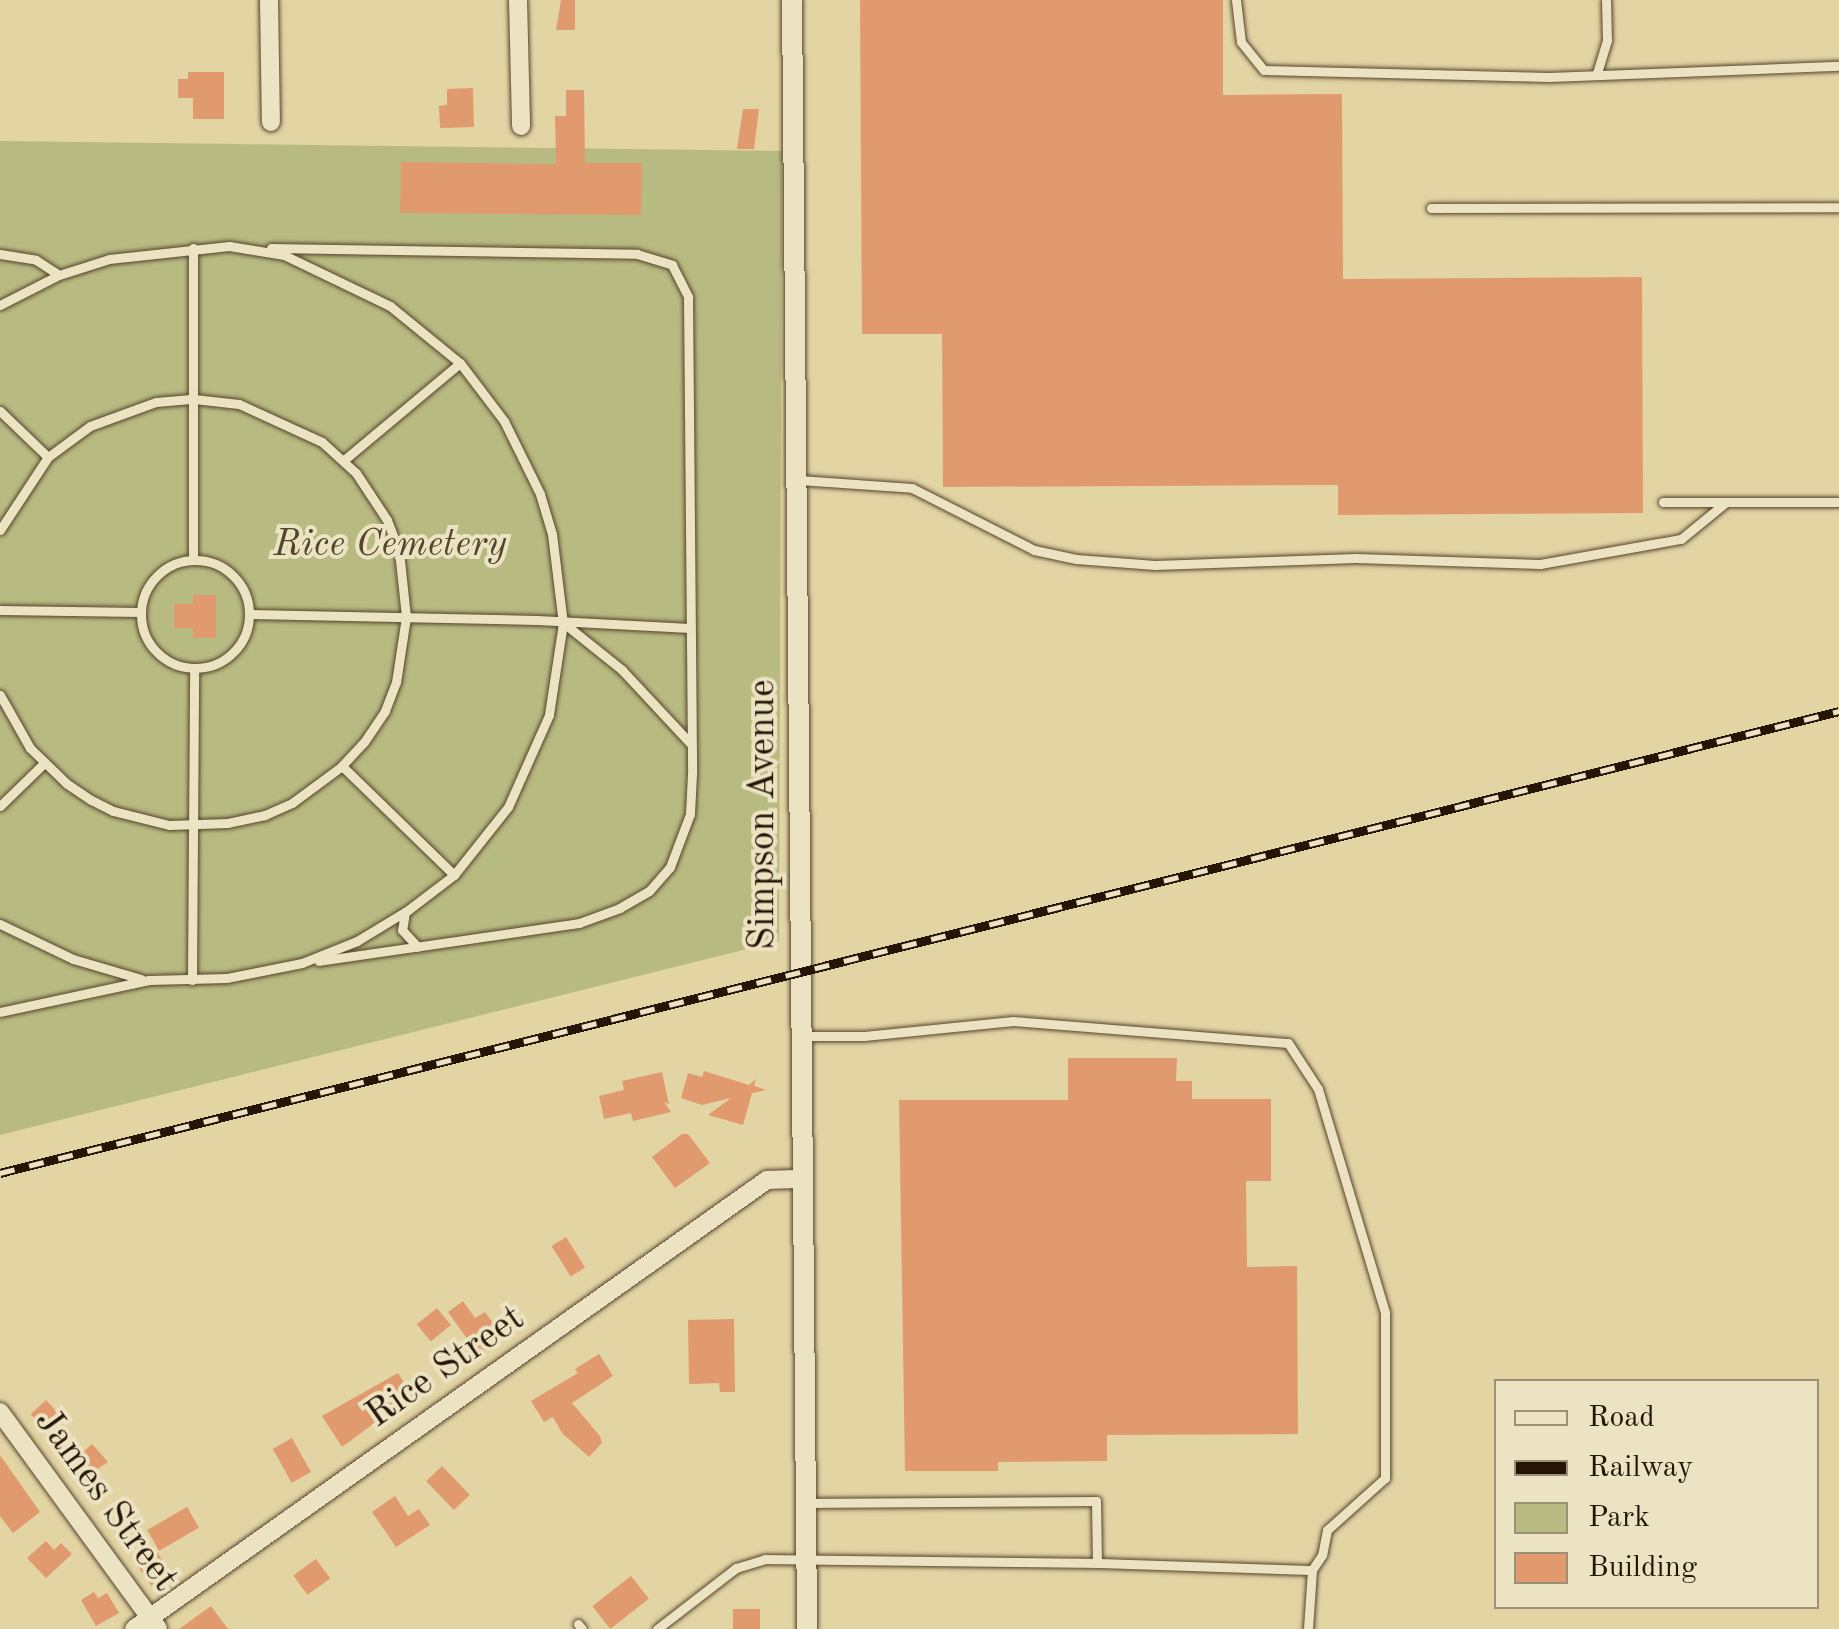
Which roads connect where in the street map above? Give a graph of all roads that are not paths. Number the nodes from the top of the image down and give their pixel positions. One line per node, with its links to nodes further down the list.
1 (269, 0): 8 (street)
2 (518, 0): 9 (street)
3 (792, 0): 22 (street, Simpson Avenue)
4 (1236, 0): 7 (lane)
5 (1606, 0): 7 (lane)
6 (1839, 66): 7 (lane)
7 (1596, 73)
8 (271, 122)
9 (521, 126)
10 (1839, 207): 11 (lane)
11 (1431, 208)
12 (194, 248): 13 (lane); 15 (lane); 18 (lane)
13 (254, 248): 17 (lane); 33 (lane)
14 (0, 254): 15 (lane)
15 (59, 275): 16 (lane)
16 (0, 305)
17 (460, 363): 21 (lane); 32 (lane)
18 (194, 399): 20 (lane); 21 (lane); 27 (lane)
19 (0, 411): 20 (lane)
20 (48, 457): 26 (lane)
21 (344, 460): 31 (lane)
22 (796, 480): 24 (lane); 49 (street, Simpson Avenue)
23 (1663, 502): 24 (lane)
24 (1726, 502): 25 (lane)
25 (1839, 502)
26 (0, 530)
27 (194, 560): 29 (lane); 30 (lane)
28 (0, 610): 29 (lane)
29 (141, 612): 34 (lane)
30 (250, 614): 31 (lane); 34 (lane)
31 (406, 618): 32 (lane); 38 (lane)
32 (563, 623): 33 (lane); 36 (lane); 41 (lane)
33 (690, 628): 36 (lane)
34 (194, 668): 40 (lane)
35 (0, 695): 37 (lane)
36 (690, 743): 44 (lane)
37 (44, 764): 39 (lane); 40 (lane)
38 (342, 766): 40 (lane); 41 (lane)
39 (0, 806)
40 (192, 826): 47 (lane)
41 (454, 875): 42 (lane)
42 (405, 912): 44 (lane); 45 (lane)
43 (0, 924): 46 (lane)
44 (418, 947): 45 (lane)
45 (302, 963): 47 (lane)
46 (148, 980): 47 (lane); 48 (lane)
47 (192, 980)
48 (0, 1012)
49 (800, 1036): 50 (street, Simpson Avenue); 55 (lane)
50 (802, 1179): 52 (street, Simpson Avenue); 56 (street, Rice Street)
51 (0, 1412): 56 (street, James Street)
52 (806, 1503): 53 (street, Simpson Avenue); 54 (lane)
53 (806, 1561): 54 (lane); 57 (lane); 58 (street, Simpson Avenue)
54 (1098, 1563): 55 (lane)
55 (1312, 1570): 59 (lane)
56 (147, 1625)
57 (658, 1629)
58 (807, 1629)
59 (1308, 1629)

